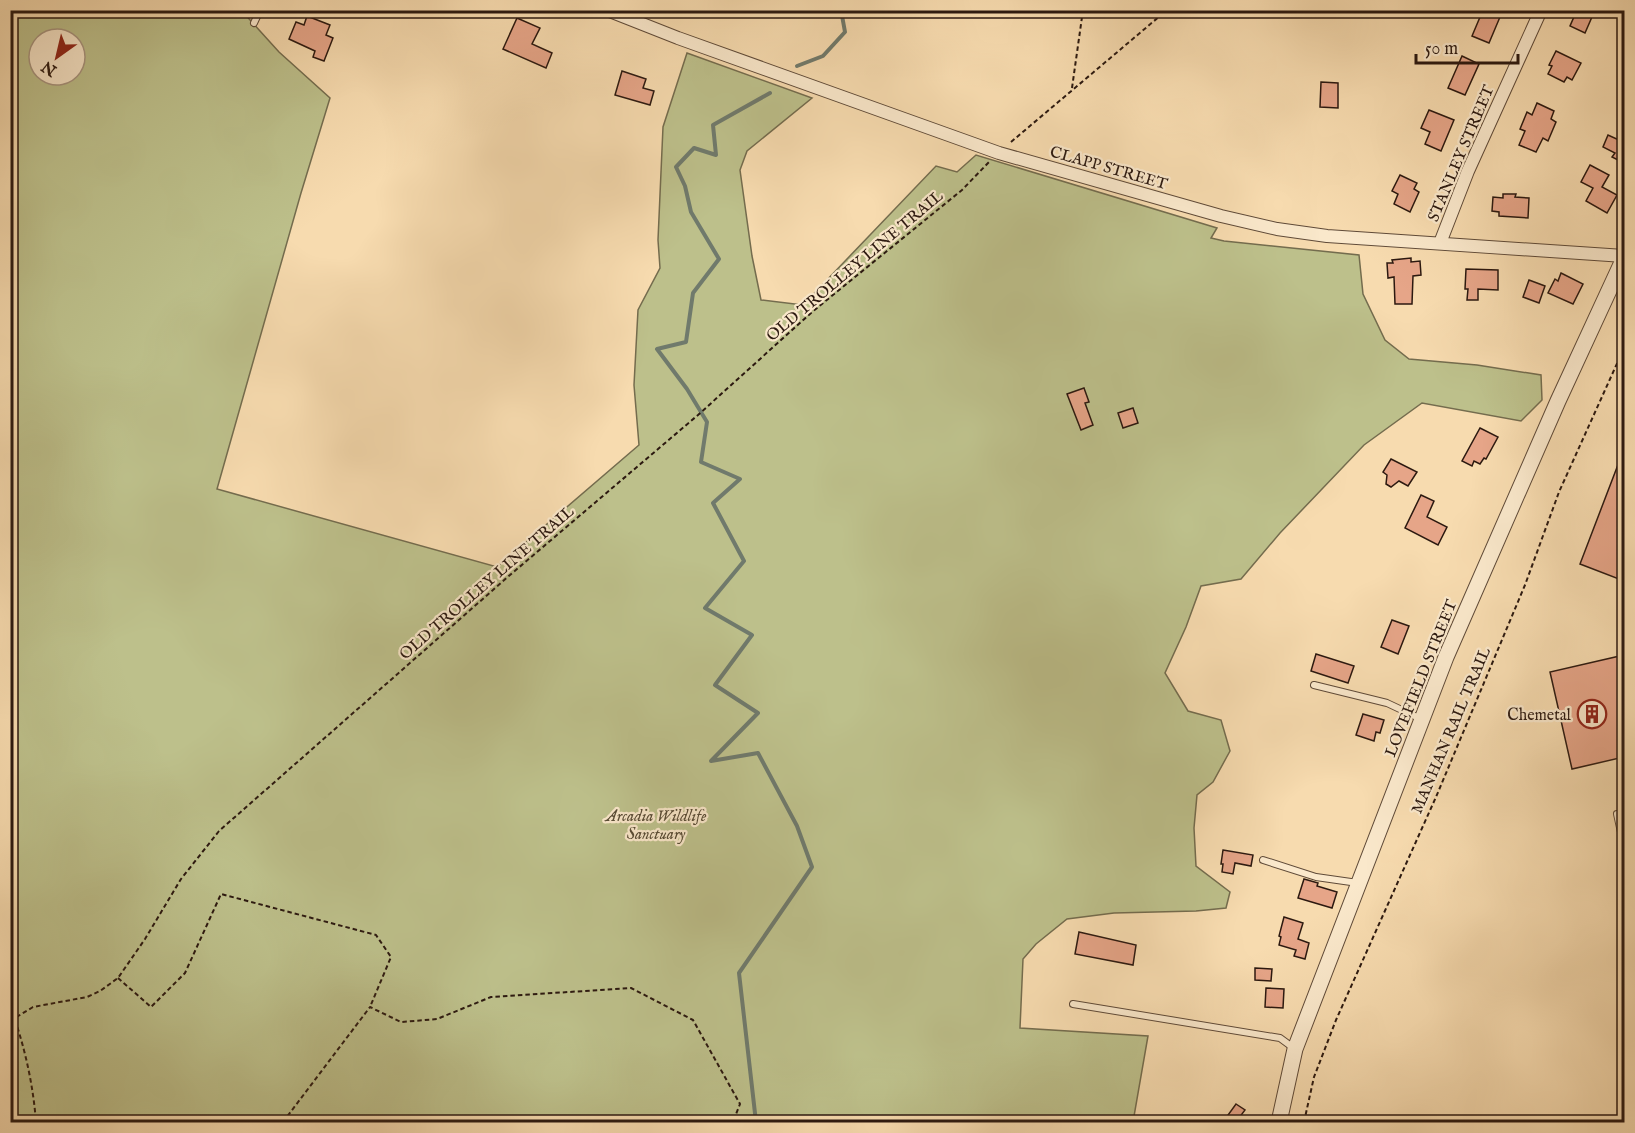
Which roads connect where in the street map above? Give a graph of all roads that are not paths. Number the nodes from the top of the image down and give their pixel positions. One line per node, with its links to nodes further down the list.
1 (260, 10): 4 (lane)
2 (606, 10): 5 (street, CLAPP STREET)
3 (1541, 10): 5 (street, STANLEY STREET)
4 (254, 23)
5 (1440, 243): 6 (street, CLAPP STREET)
6 (1624, 257): 8 (street, LOVEFIELD STREET)
7 (1314, 685): 8 (lane)
8 (1422, 719): 12 (street, LOVEFIELD STREET)
9 (1617, 814): 10 (lane)
10 (1624, 846)
11 (1263, 860): 12 (lane)
12 (1359, 883): 14 (street, LOVEFIELD STREET)
13 (1073, 1004): 14 (lane)
14 (1295, 1049): 15 (street, LOVEFIELD STREET)
15 (1279, 1122)

